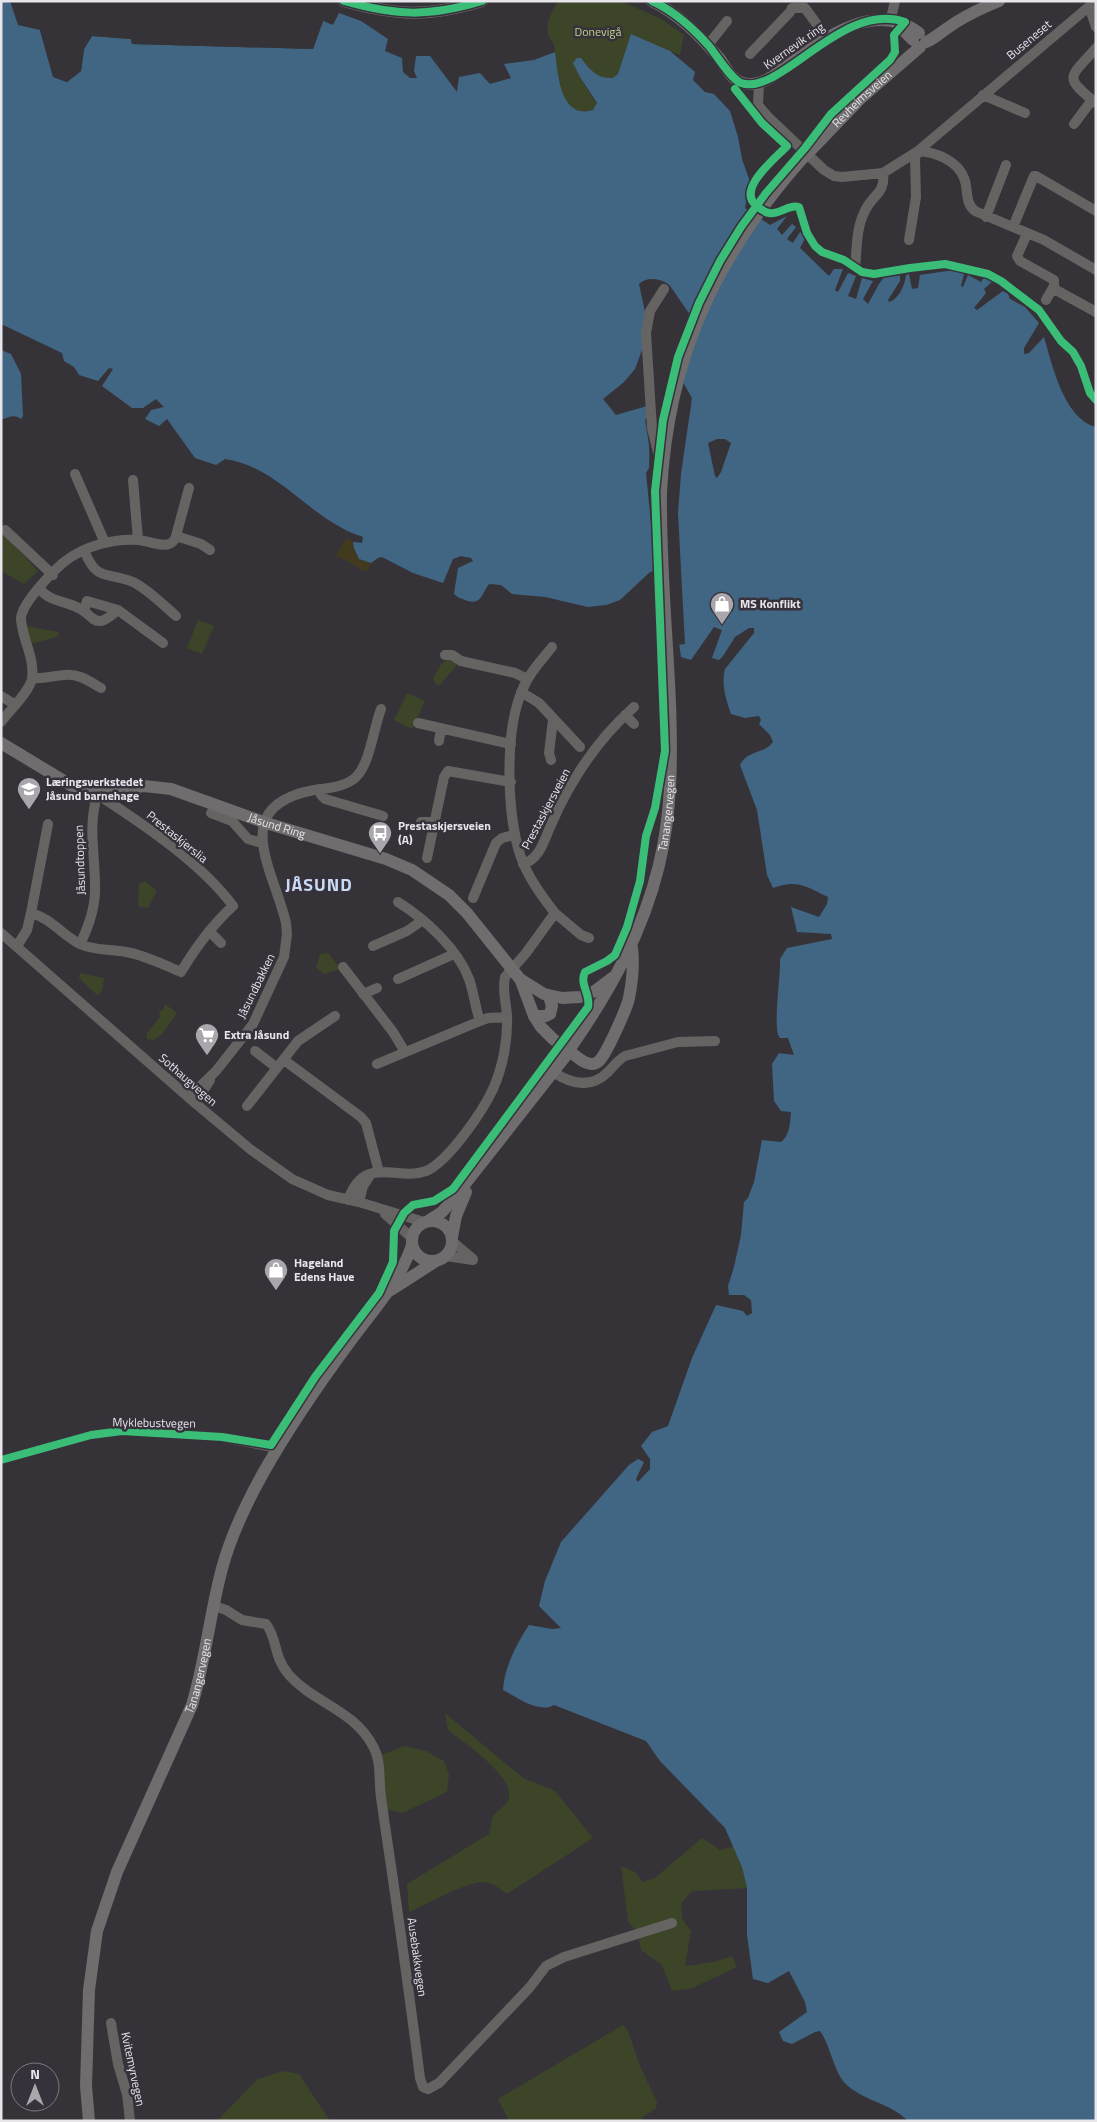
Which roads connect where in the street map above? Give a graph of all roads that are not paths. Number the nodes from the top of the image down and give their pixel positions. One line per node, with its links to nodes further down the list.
1 (344, 1): 2 (main road)
2 (482, 1)
3 (652, 1): 7 (main road, Kvernevik ring)
4 (895, 1): 8 (street)
5 (999, 1): 13 (main road, Revheimsveien)
6 (1094, 3): 10 (street); 18 (street, Buseneset)
7 (666, 4): 14 (main road, Kvernevik ring)
8 (891, 18): 12 (main road, Kvernevik ring); 13 (main road, Kvernevik ring)
9 (727, 21): 14 (street)
10 (1091, 27): 11 (street)
11 (1096, 34)
12 (826, 37): 16 (street); 17 (main road, Kvernevik ring)
13 (919, 40): 25 (main road, Revheimsveien)
14 (708, 45): 17 (main road, Kvernevik ring)
15 (1096, 48): 19 (street)
16 (750, 54)
17 (759, 84): 24 (street, Buseneset)
18 (983, 96): 20 (street); 22 (street, Buseneset)
19 (1094, 101): 21 (street)
20 (1025, 113)
21 (1074, 124)
22 (918, 151): 24 (street, Buseneset); 27 (street); 30 (street)
23 (1006, 165): 27 (street)
24 (883, 173): 31 (street)
25 (770, 197): 98 (main road, Tanangervegen)
26 (1096, 211): 28 (street)
27 (986, 217): 28 (street)
28 (1013, 227): 29 (street)
29 (1027, 234): 32 (street); 33 (street)
30 (909, 240)
31 (855, 267)
32 (1096, 270)
33 (1054, 286): 35 (street); 36 (street)
34 (664, 289): 37 (street)
35 (1046, 300)
36 (1096, 312)
37 (658, 452)
38 (75, 474): 44 (street)
39 (133, 480): 43 (street)
40 (189, 488): 42 (street)
41 (6, 530): 47 (street)
42 (176, 536): 43 (street); 46 (street)
43 (138, 540): 44 (street)
44 (105, 542): 45 (street)
45 (84, 550): 47 (street); 51 (street)
46 (210, 550)
47 (52, 575): 48 (street)
48 (40, 589): 50 (street); 55 (street)
49 (118, 610): 50 (street); 50 (street); 52 (street)
50 (84, 611)
51 (176, 616)
52 (163, 643)
53 (552, 647): 56 (street, Prestaskjersveien)
54 (445, 655): 56 (street)
55 (32, 678): 57 (street); 60 (street)
56 (527, 678): 58 (street, Prestaskjersveien)
57 (101, 688)
58 (521, 692): 64 (street); 71 (street, Prestaskjersveien)
59 (1, 696): 60 (street)
60 (14, 704): 65 (street)
61 (634, 707): 63 (street, Prestaskjersveien)
62 (381, 709): 75 (street, Jåsundbakken)
63 (625, 715): 67 (street); 87 (street, Prestaskjersveien)
64 (553, 720): 72 (street); 73 (street)
65 (1, 722)
66 (418, 723): 68 (street)
67 (634, 724)
68 (441, 729): 69 (street); 71 (street)
69 (439, 741)
70 (1, 743): 76 (main road, Jåsund Ring)
71 (511, 744): 74 (street, Prestaskjersveien)
72 (580, 747)
73 (551, 760)
74 (511, 782): 81 (street); 84 (street, Prestaskjersveien)
75 (319, 789): 79 (street); 82 (street, Jåsundbakken)
76 (102, 793): 82 (main road, Jåsund Ring); 93 (street, Prestaskjerslia)
77 (95, 804): 97 (street, Jåsundtoppen)
78 (211, 813): 85 (street)
79 (383, 816)
80 (421, 822): 81 (street)
81 (435, 822): 86 (street)
82 (266, 823): 85 (street, Jåsundbakken); 103 (main road, Jåsund Ring)
83 (48, 824): 90 (street)
84 (514, 835): 87 (street, Prestaskjersveien); 88 (street)
85 (262, 843): 120 (street, Jåsundbakken)
86 (427, 858)
87 (524, 864): 91 (street, Prestaskjersveien)
88 (473, 898)
89 (398, 902): 92 (street)
90 (31, 913): 97 (street); 99 (street)
91 (555, 913): 95 (street, Prestaskjersveien); 103 (street)
92 (423, 920): 100 (street); 101 (street)
93 (209, 930): 96 (street); 97 (street)
94 (1, 933): 99 (street, Sothaugvegen)
95 (589, 938)
96 (221, 943)
97 (80, 944)
98 (632, 944): 104 (main road, Tanangervegen); 111 (main road, Jåsund Ring)
99 (17, 946): 120 (street, Sothaugvegen)
100 (373, 946)
101 (454, 954): 105 (street); 113 (street)
102 (343, 968): 108 (street)
103 (511, 968): 106 (main road, Jåsund Ring); 112 (street)
104 (619, 971): 109 (main road, Jåsund Ring); 119 (main road, Tanangervegen)
105 (398, 979)
106 (520, 979): 109 (main road, Jåsund Ring); 111 (main road, Jåsund Ring)
107 (377, 988): 108 (street)
108 (363, 994): 116 (street)
109 (548, 996): 111 (main road)
110 (335, 1016): 117 (street)
111 (534, 1016)
112 (507, 1017): 113 (street); 123 (street)
113 (480, 1021): 116 (street)
114 (715, 1041): 119 (street)
115 (255, 1051): 117 (street)
116 (405, 1052): 118 (street)
117 (281, 1064): 121 (street); 123 (street)
118 (377, 1064)
119 (553, 1072): 122 (main road, Tanangervegen)
120 (192, 1100): 124 (street, Sothaugvegen)
121 (247, 1106)
122 (477, 1170): 127 (main road, Tanangervegen); 128 (main road, Tanangervegen)
123 (375, 1173): 124 (street); 125 (street)
124 (348, 1200): 125 (street, Sothaugvegen)
125 (360, 1202): 126 (street, Sothaugvegen)
126 (380, 1210): 127 (street, Sothaugvegen); 129 (street, Sothaugvegen)
127 (426, 1222): 128 (main road); 129 (main road)
128 (453, 1239): 130 (main road); 130 (street)
129 (412, 1241): 130 (main road); 131 (main road, Tanangervegen)
130 (441, 1259): 131 (main road, Tanangervegen)
131 (387, 1293): 132 (main road, Tanangervegen)
132 (278, 1448): 133 (street, Myklebustvegen); 134 (main road, Tanangervegen)
133 (1, 1460)
134 (214, 1606): 135 (street, Ausebakkvegen); 137 (main road, Tanangervegen)
135 (672, 1923)
136 (111, 2023): 140 (street, Kvitemyrvegen)
137 (86, 2086): 138 (main road, Tanangervegen); 139 (main road, Tanangervegen)
138 (81, 2121)
139 (89, 2121)
140 (130, 2121)

